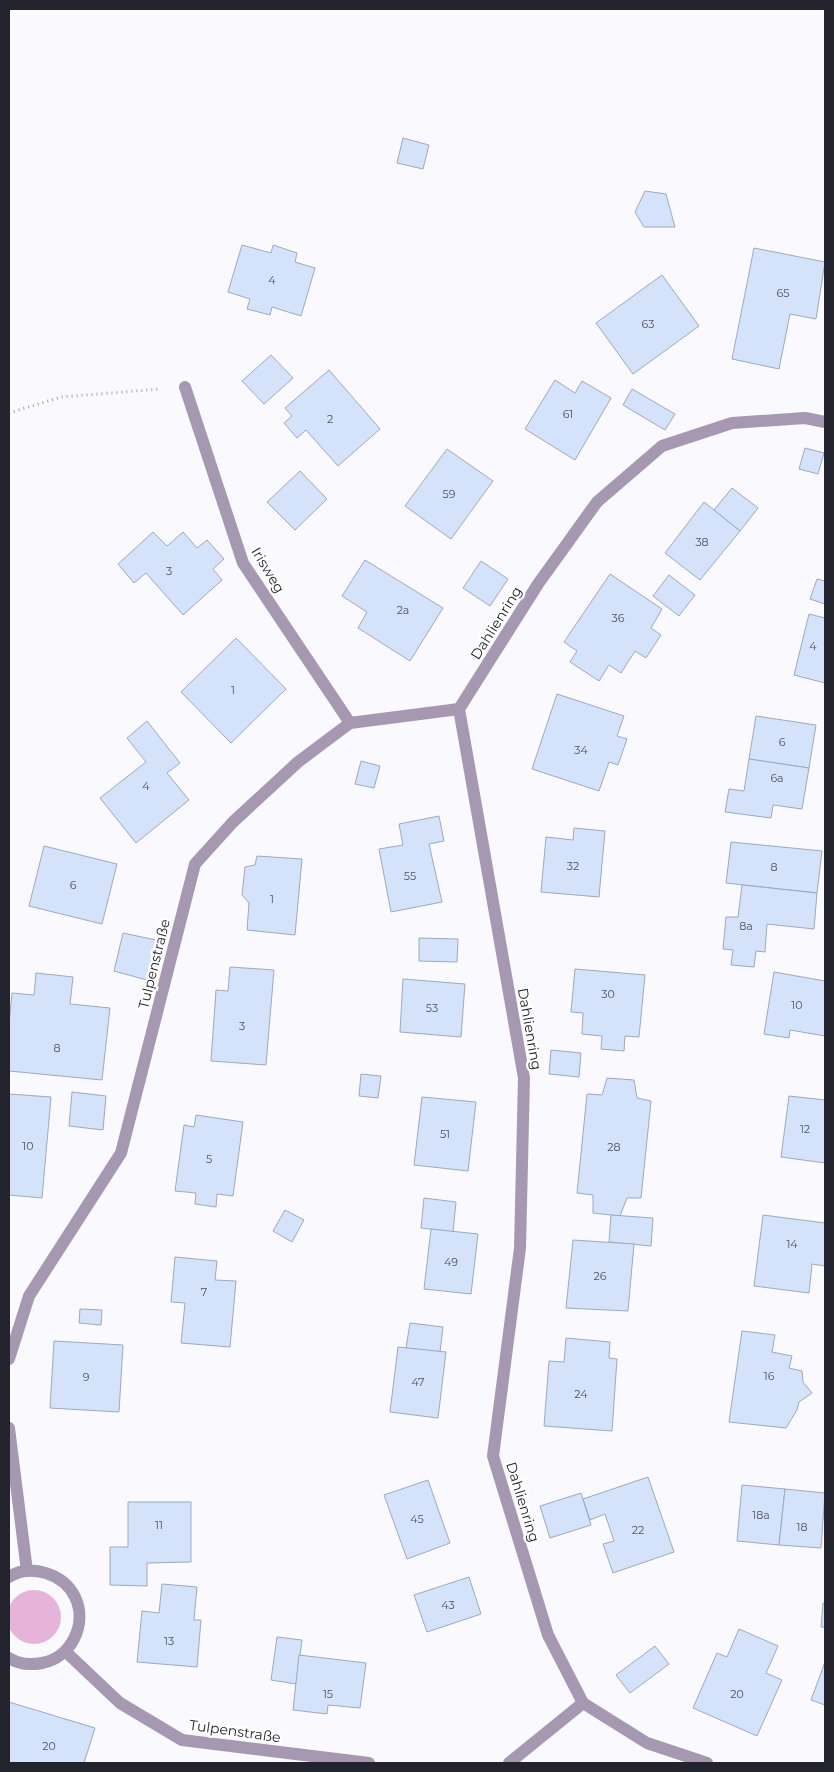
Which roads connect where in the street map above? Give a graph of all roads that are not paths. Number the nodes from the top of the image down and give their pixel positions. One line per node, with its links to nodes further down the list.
1 (185, 387): 4 (street, Irisweg)
2 (825, 422): 3 (street, Dahlienring)
3 (459, 709): 4 (street, Tulpenstraße); 11 (street, Dahlienring)
4 (350, 723): 5 (street, Tulpenstraße)
5 (9, 1359)
6 (9, 1428): 7 (street)
7 (27, 1571): 8 (street); 9 (street)
8 (9, 1578)
9 (66, 1652): 10 (street); 12 (street, Tulpenstraße)
10 (9, 1658)
11 (584, 1704): 13 (street); 14 (street)
12 (369, 1763)
13 (510, 1763)
14 (707, 1763)

